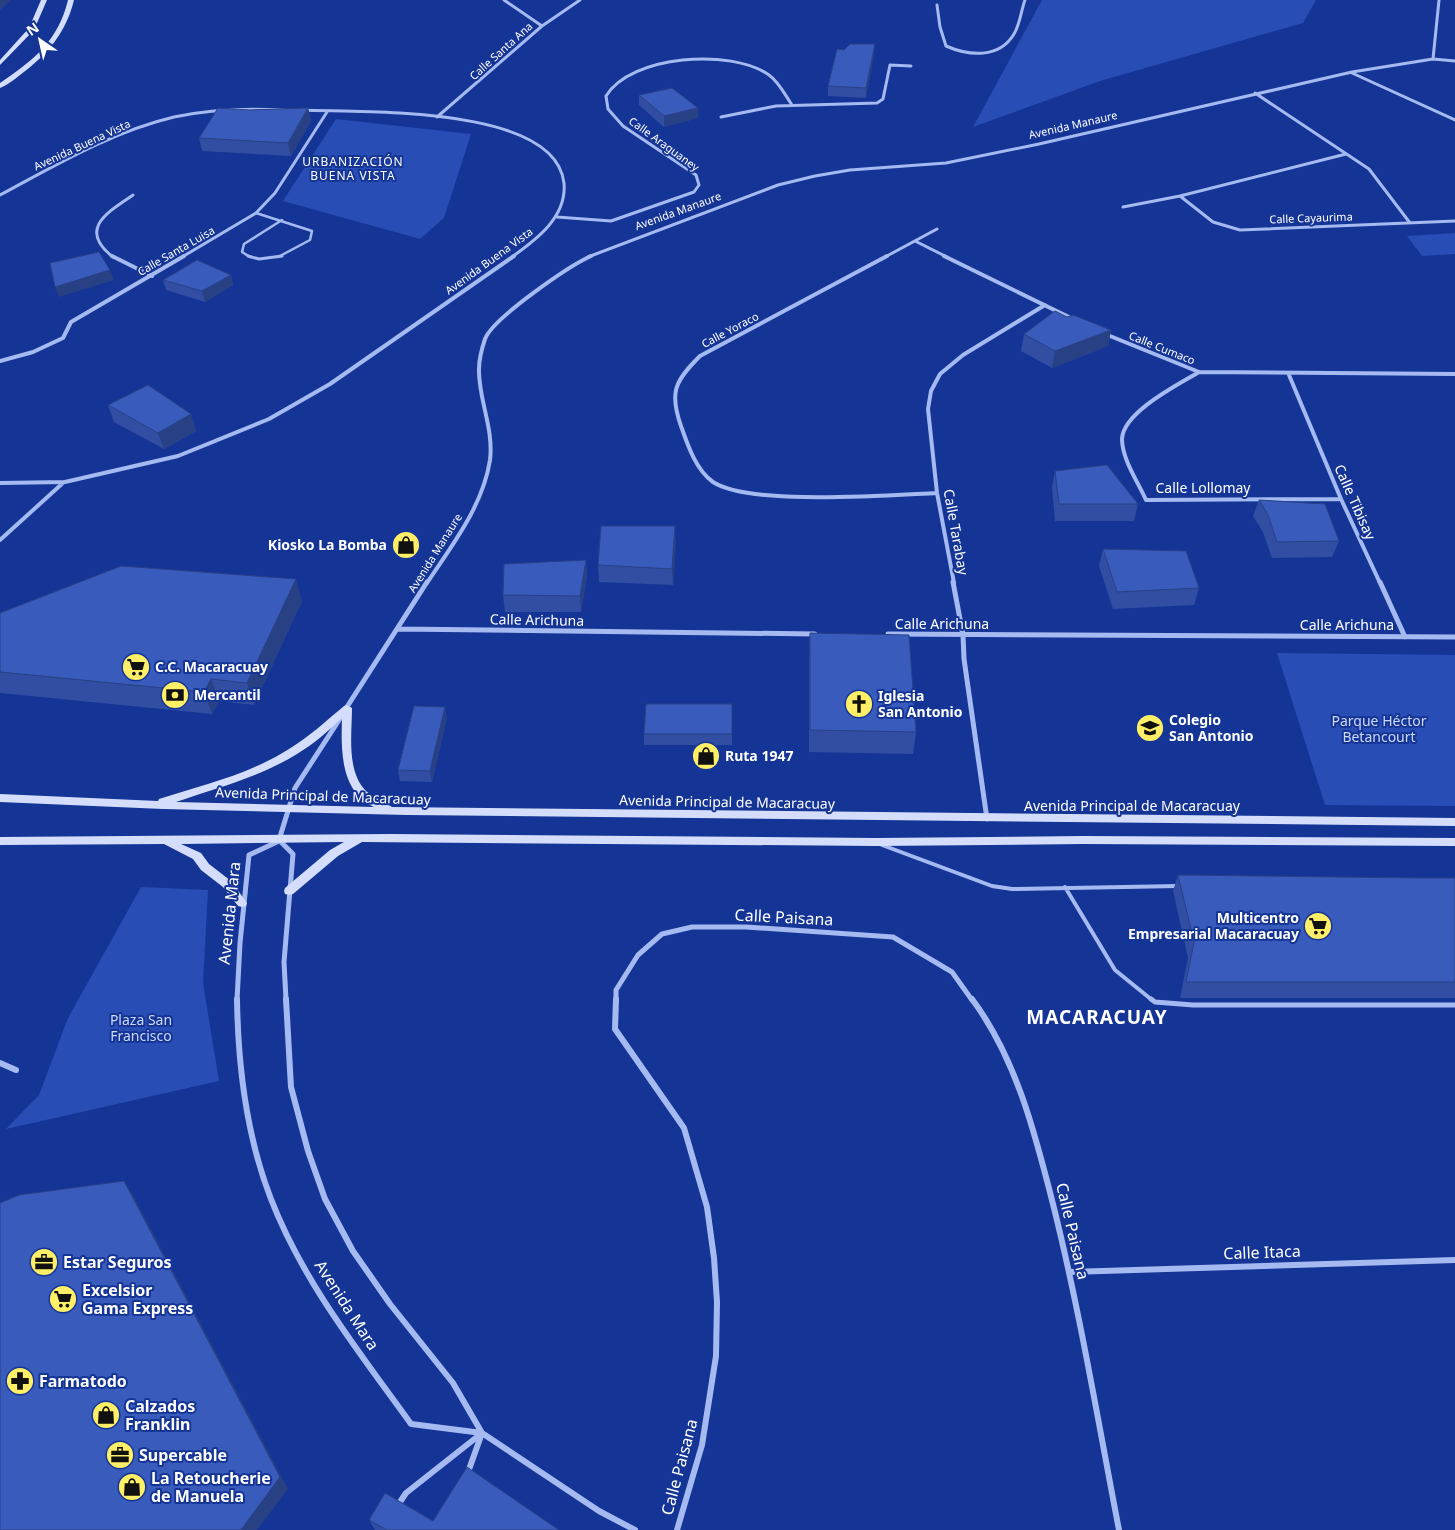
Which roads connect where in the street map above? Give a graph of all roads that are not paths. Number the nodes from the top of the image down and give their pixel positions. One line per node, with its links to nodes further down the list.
1 (44, 0): 13 (street)
2 (71, 0): 16 (street)
3 (504, 0): 10 (street, Calle Santa Ana)
4 (580, 0): 10 (street)
5 (933, 0): 9 (street)
6 (941, 0): 9 (street)
7 (1025, 0): 9 (street)
8 (1439, 0): 11 (street)
9 (937, 4)
10 (542, 26): 22 (street, Calle Santa Ana)
11 (1433, 59): 12 (street, Avenida Manaure); 15 (street, Avenida Manaure)
12 (1455, 61)
13 (0, 63)
14 (911, 66): 18 (street)
15 (1352, 72): 17 (street, Avenida Manaure); 24 (street)
16 (0, 86)
17 (1255, 93): 25 (street); 50 (street, Avenida Manaure)
18 (792, 105): 23 (street); 31 (street, Calle Araguaney)
19 (289, 110): 26 (street, Avenida Buena Vista)
20 (299, 110): 21 (street, Avenida Buena Vista)
21 (327, 112): 22 (street, Avenida Buena Vista); 30 (street, Calle Santa Luisa)
22 (436, 117): 31 (street, Avenida Buena Vista)
23 (721, 117)
24 (1455, 120)
25 (1346, 154): 28 (street); 34 (street)
26 (0, 195)
27 (133, 195): 37 (street)
28 (1180, 196): 29 (street); 34 (street, Calle Cayaurima)
29 (1123, 207)
30 (256, 213): 32 (lane); 37 (street, Calle Santa Luisa)
31 (556, 216): 45 (street, Avenida Buena Vista)
32 (282, 220): 32 (lane)
33 (1455, 221): 34 (street, Calle Cayaurima)
34 (1410, 223)
35 (937, 229): 36 (street, Calle Yoraco)
36 (915, 241): 38 (street); 47 (street, Calle Yoraco)
37 (152, 276): 41 (street, Calle Santa Luisa)
38 (1045, 306): 39 (street); 47 (street, Calle Tarabay)
39 (1079, 322)
40 (1097, 330): 42 (street, Calle Cumaco)
41 (0, 361)
42 (1199, 372): 44 (street, Calle Cumaco); 48 (street, Calle Lollomay)
43 (1455, 374): 44 (street, Calle Cumaco)
44 (1289, 375): 48 (street, Calle Tibisay)
45 (65, 482): 46 (street, Avenida Buena Vista); 49 (street, Avenida Buena Vista)
46 (0, 483)
47 (937, 493): 53 (street, Calle Tarabay)
48 (1340, 499): 54 (street, Calle Tibisay)
49 (0, 540)
50 (398, 629): 51 (street, Calle Arichuna); 56 (street, Avenida Manaure)
51 (824, 634)
52 (884, 634): 53 (street, Calle Arichuna)
53 (963, 635): 54 (street, Calle Arichuna); 61 (street, Calle Tarabay)
54 (1405, 637): 55 (street, Calle Arichuna)
55 (1455, 637)
56 (347, 708): 58 (street); 59 (street, Avenida Manaure); 60 (street)
57 (0, 798): 58 (street, Avenida Principal de Macaracuay)
58 (157, 804): 59 (street, Avenida Principal de Macaracuay)
59 (288, 808): 60 (street, Avenida Principal de Macaracuay); 64 (street, Avenida Manaure)
60 (400, 813): 61 (street, Avenida Principal de Macaracuay)
61 (987, 819): 62 (street, Avenida Principal de Macaracuay)
62 (1455, 822)
63 (360, 839): 64 (street); 67 (street); 71 (street)
64 (279, 840): 66 (street); 71 (street, Avenida Mara); 72 (street, Avenida Mara)
65 (0, 841): 66 (street)
66 (167, 841): 72 (street)
67 (876, 842): 68 (street); 70 (lane)
68 (1455, 842)
69 (1185, 886): 70 (lane)
70 (1066, 887): 73 (lane)
71 (289, 891): 78 (street, Avenida Mara)
72 (242, 903): 78 (street, Avenida Mara)
73 (1455, 1005)
74 (0, 1063): 75 (street)
75 (16, 1070)
76 (1455, 1260): 77 (street, Calle Itaca)
77 (1070, 1272): 82 (street, Calle Paisana); 83 (street, Calle Paisana)
78 (482, 1433): 79 (street); 80 (street); 81 (street, Avenida Mara)
79 (464, 1484)
80 (392, 1515)
81 (635, 1530)
82 (677, 1530)
83 (1119, 1530)

